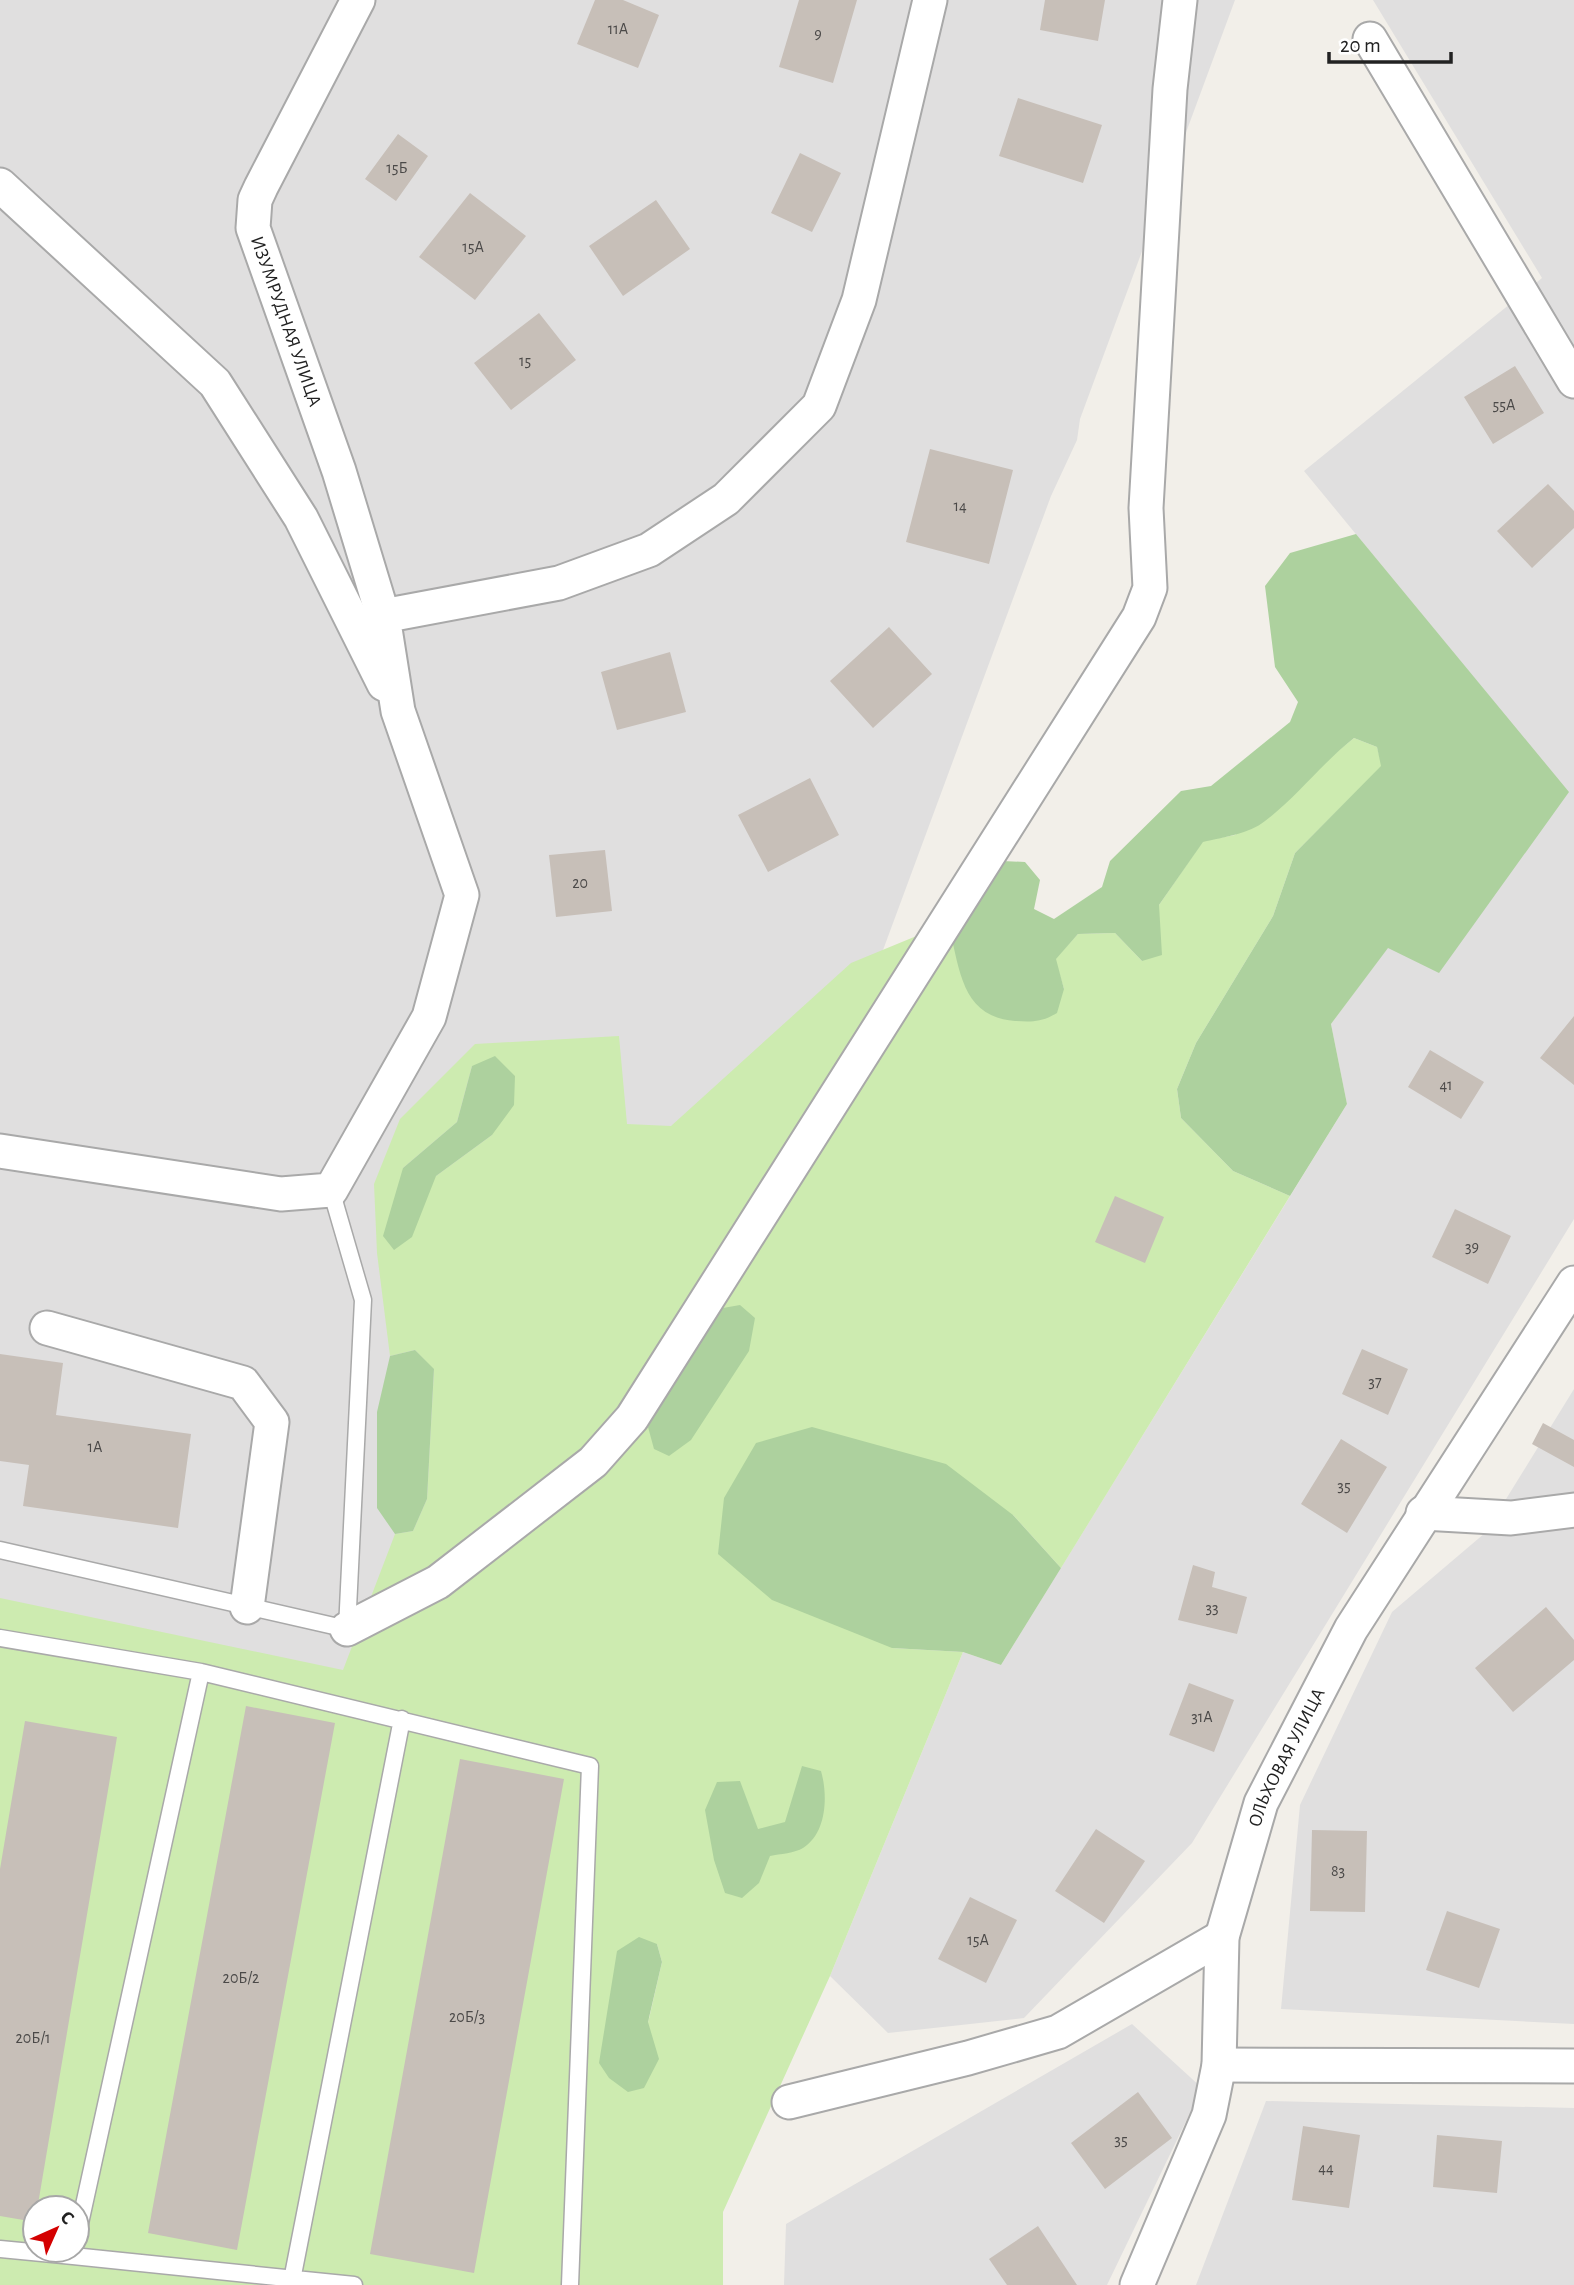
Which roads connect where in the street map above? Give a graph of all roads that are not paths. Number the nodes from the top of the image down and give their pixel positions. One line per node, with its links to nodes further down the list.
1 (358, 0): 7 (street, ИЗУМРУДНАЯ УЛИЦА)
2 (930, 0): 7 (street)
3 (1180, 0): 17 (street)
4 (1370, 39): 6 (street)
5 (0, 185): 8 (street)
6 (1574, 381)
7 (383, 616): 8 (street, ИЗУМРУДНАЯ УЛИЦА)
8 (398, 711): 10 (street)
9 (0, 1151): 10 (street)
10 (331, 1190): 17 (lane)
11 (1574, 1283): 14 (street, ОЛЬХОВАЯ УЛИЦА)
12 (47, 1328): 16 (street)
13 (1574, 1510): 14 (street)
14 (1423, 1513): 21 (street, ОЛЬХОВАЯ УЛИЦА)
15 (0, 1550): 16 (lane)
16 (247, 1607): 17 (lane)
17 (347, 1629)
18 (0, 1638): 19 (lane)
19 (201, 1672): 20 (lane); 25 (lane)
20 (402, 1719): 29 (lane); 31 (lane)
21 (1222, 1937): 22 (street, ОЛЬХОВАЯ УЛИЦА); 24 (street)
22 (1219, 2065): 23 (street); 32 (street, ОЛЬХОВАЯ УЛИЦА)
23 (1574, 2066)
24 (789, 2102)
25 (86, 2194)
26 (0, 2249): 27 (lane)
27 (21, 2250)
28 (91, 2255): 29 (lane)
29 (292, 2280): 30 (lane)
30 (354, 2285)
31 (570, 2285)
32 (1137, 2285)

